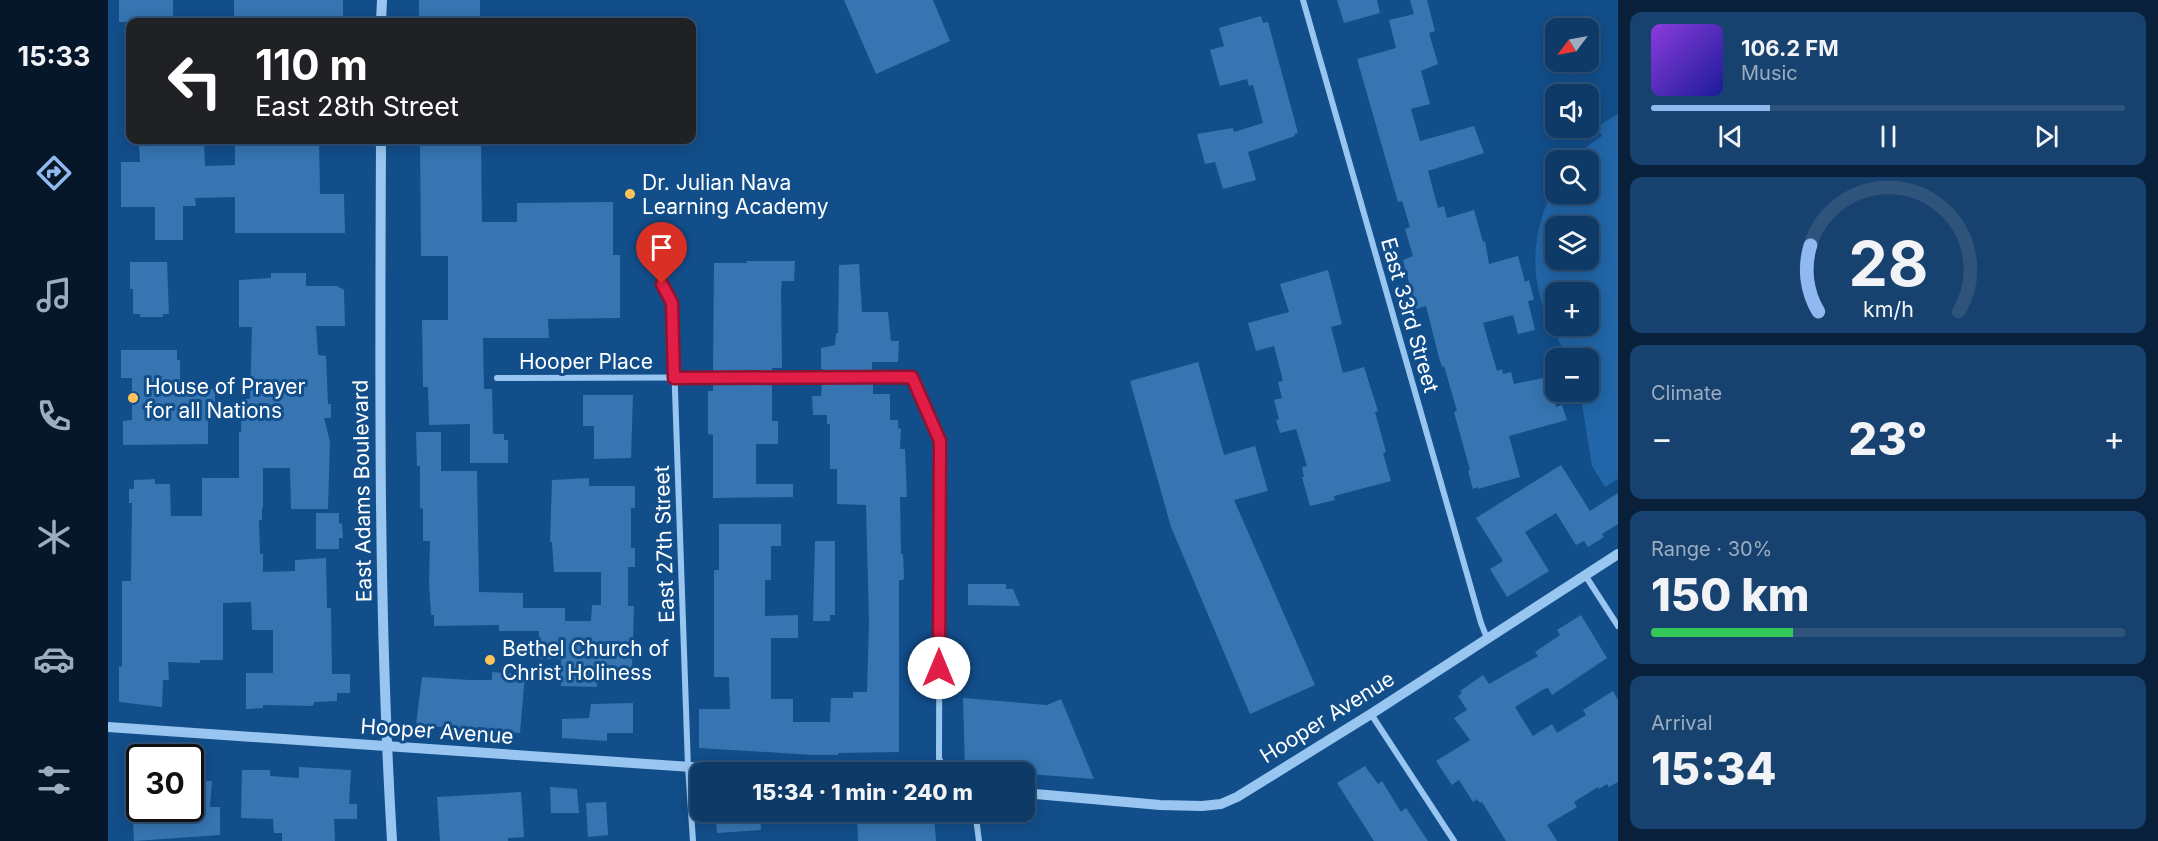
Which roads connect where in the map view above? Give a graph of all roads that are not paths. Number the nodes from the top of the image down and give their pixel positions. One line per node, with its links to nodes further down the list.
1 (382, 0): 3 (street)
2 (1303, 0): 11 (street, East 33rd Street)
3 (381, 18)
4 (381, 144): 14 (street, East Adams Boulevard)
5 (662, 284): 7 (street, East 27th Street)
6 (497, 378): 7 (street, Hooper Place)
7 (674, 378): 15 (street, Hooper Place); 16 (street, East 27th Street)
8 (1618, 554): 9 (street, Hooper Avenue)
9 (1585, 575): 10 (street); 11 (street, Hooper Avenue)
10 (1618, 626)
11 (1487, 638): 12 (street, Hooper Avenue)
12 (1371, 714): 17 (street, Hooper Avenue); 22 (street)
13 (108, 727): 14 (street, Hooper Avenue)
14 (386, 747): 16 (street, Hooper Avenue); 19 (street, East Adams Boulevard)
15 (941, 762)
16 (688, 767): 20 (street, East 27th Street)
17 (1035, 794)
18 (977, 822): 21 (street)
19 (392, 841)
20 (693, 841)
21 (979, 841)
22 (1454, 841)

